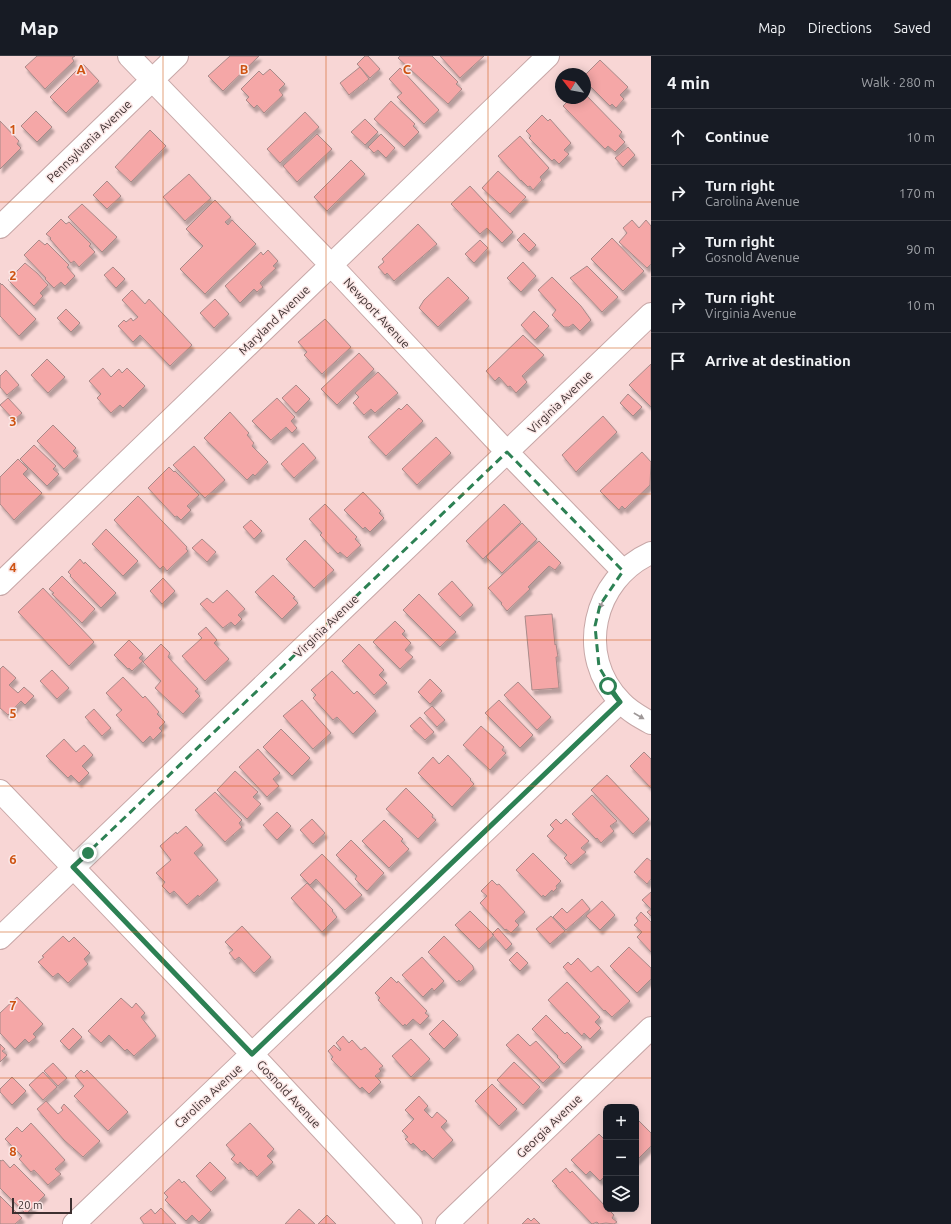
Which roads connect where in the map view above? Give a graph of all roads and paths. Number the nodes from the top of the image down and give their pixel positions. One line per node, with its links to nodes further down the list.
1 (129, 56): 4 (street, Newport Avenue)
2 (177, 56): 4 (street, Pennsylvania Avenue)
3 (548, 56): 6 (street, Maryland Avenue)
4 (152, 80): 5 (street, Pennsylvania Avenue); 6 (street, Newport Avenue)
5 (0, 227)
6 (331, 265): 8 (street, Newport Avenue); 11 (street, Maryland Avenue)
7 (651, 314): 8 (street, Virginia Avenue)
8 (507, 452): 10 (street, Newport Avenue); 15 (street, Virginia Avenue)
9 (651, 553): 10 (street)
10 (623, 571): 12 (street, one-way to 12)
11 (0, 584)
12 (620, 702): 13 (street, one-way to 13); 18 (street, Carolina Avenue)
13 (651, 723)
14 (0, 791): 15 (street, Gosnold Avenue)
15 (73, 867): 16 (street, Virginia Avenue); 18 (street, Gosnold Avenue)
16 (0, 938)
17 (651, 1028): 21 (street, Georgia Avenue)
18 (252, 1054): 19 (street, Carolina Avenue); 20 (street, Gosnold Avenue)
19 (74, 1224)
20 (412, 1224)
21 (447, 1224)

